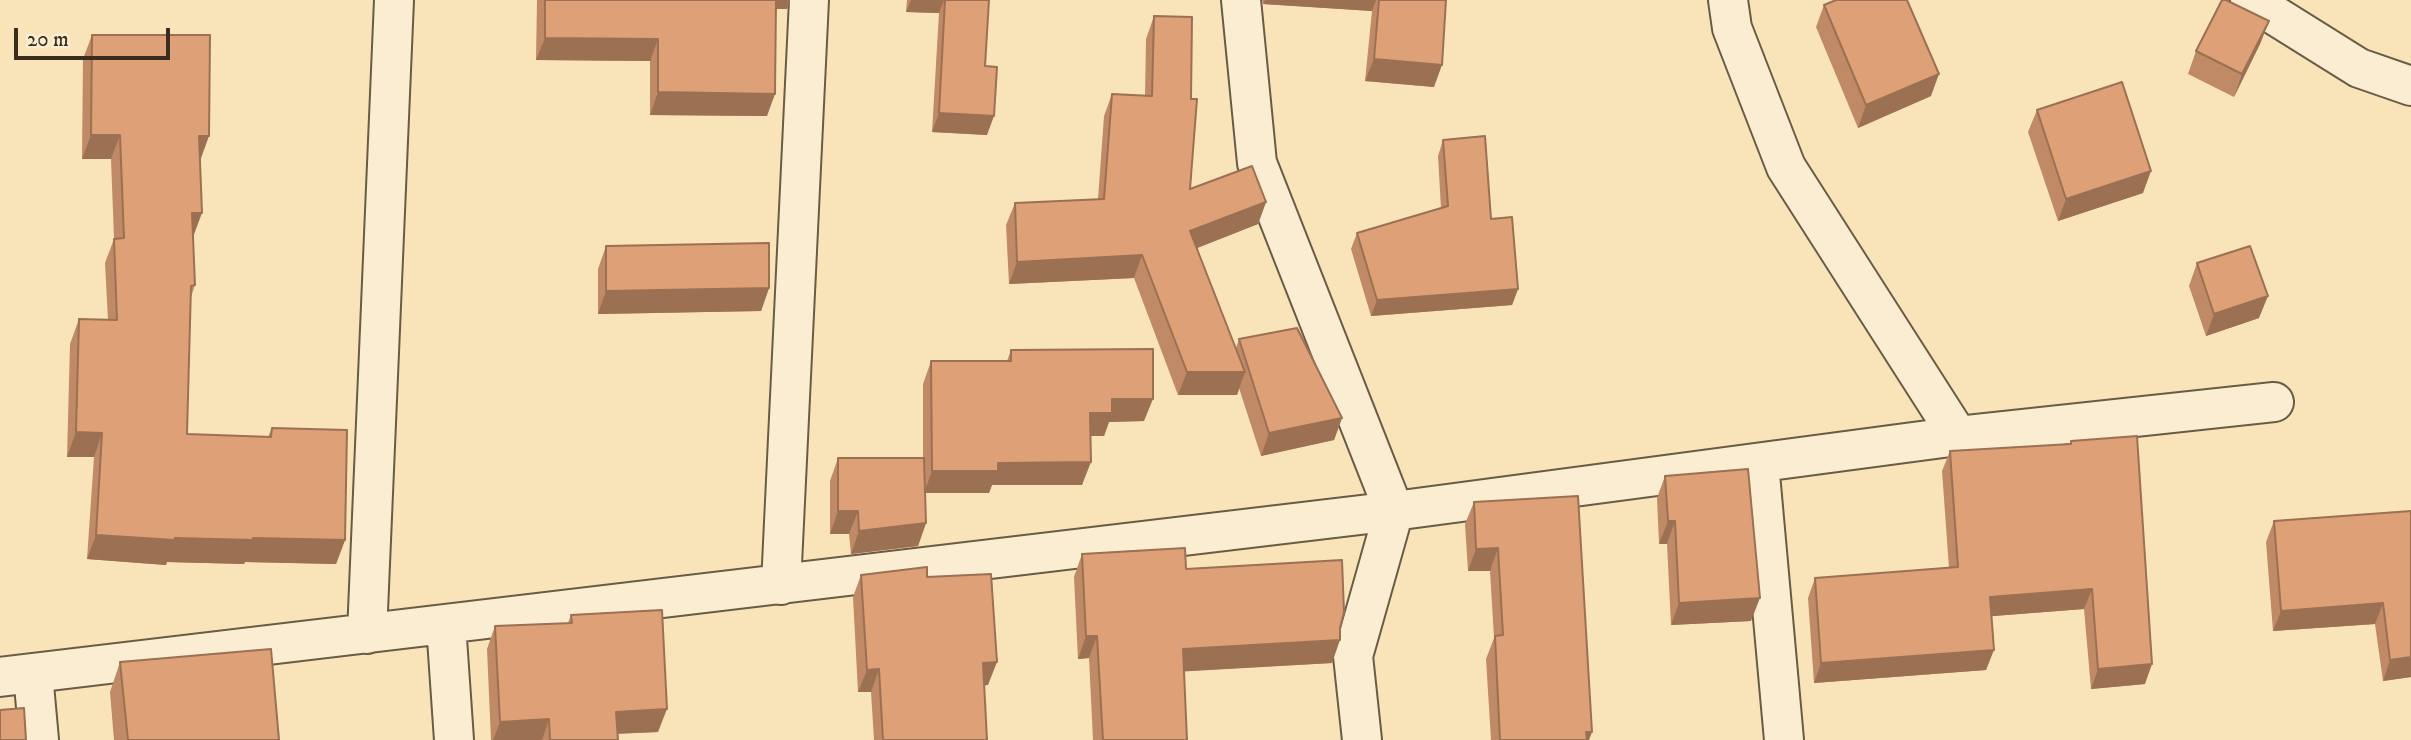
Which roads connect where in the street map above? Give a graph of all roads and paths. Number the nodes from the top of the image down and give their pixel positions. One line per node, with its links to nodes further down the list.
1 (394, 0): 13 (street)
2 (809, 0): 11 (street)
3 (1241, 0): 10 (street)
4 (1728, 0): 8 (street)
5 (2250, 0): 6 (street)
6 (2411, 86)
7 (2274, 402): 8 (street)
8 (1958, 436): 9 (street)
9 (1759, 463): 10 (street); 18 (street)
10 (1394, 511): 11 (street); 17 (street)
11 (781, 585): 12 (street)
12 (446, 624): 13 (street); 16 (street)
13 (367, 634): 14 (street)
14 (16, 676): 15 (street)
15 (39, 740)
16 (454, 740)
17 (1362, 740)
18 (1784, 740)

